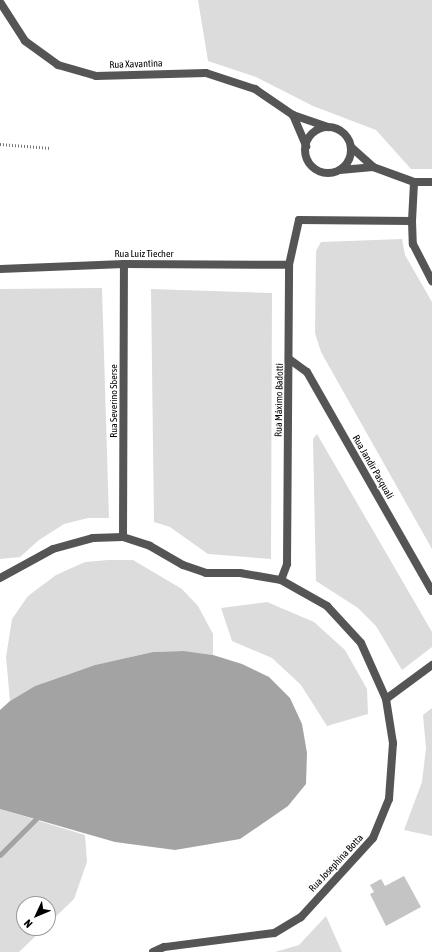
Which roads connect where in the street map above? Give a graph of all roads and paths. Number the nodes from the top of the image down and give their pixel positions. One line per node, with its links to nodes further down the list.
1 (0, 2): 2 (street, Rua Xavantina)
2 (293, 115): 3 (street, Rua Xavantina); 5 (street)
3 (328, 127): 5 (street); 6 (street)
4 (0, 144): 7 (path)
5 (306, 146): 9 (street)
6 (351, 147): 8 (street); 9 (street)
7 (51, 148)
8 (373, 167): 9 (street); 10 (street)
9 (340, 170)
10 (414, 182): 11 (street); 12 (street)
11 (432, 182)
12 (412, 221): 14 (street, Rua Máximo Badotti); 16 (street)
13 (124, 264): 14 (street, Rua Luiz Tiecher); 15 (street, Rua Luiz Tiecher); 18 (street, Rua Severino Sberse)
14 (289, 265): 17 (street, Rua Máximo Badotti)
15 (0, 269)
16 (432, 281)
17 (289, 359): 20 (street, Rua Máximo Badotti); 21 (street, Rua Jandir Pasquali)
18 (123, 538): 19 (street, Rua Josephina Botta); 20 (street, Rua Josephina Botta)
19 (0, 578)
20 (281, 580): 23 (street, Rua Josephina Botta)
21 (432, 592)
22 (432, 665): 23 (street)
23 (386, 700): 24 (street, Rua Josephina Botta)
24 (153, 952)

